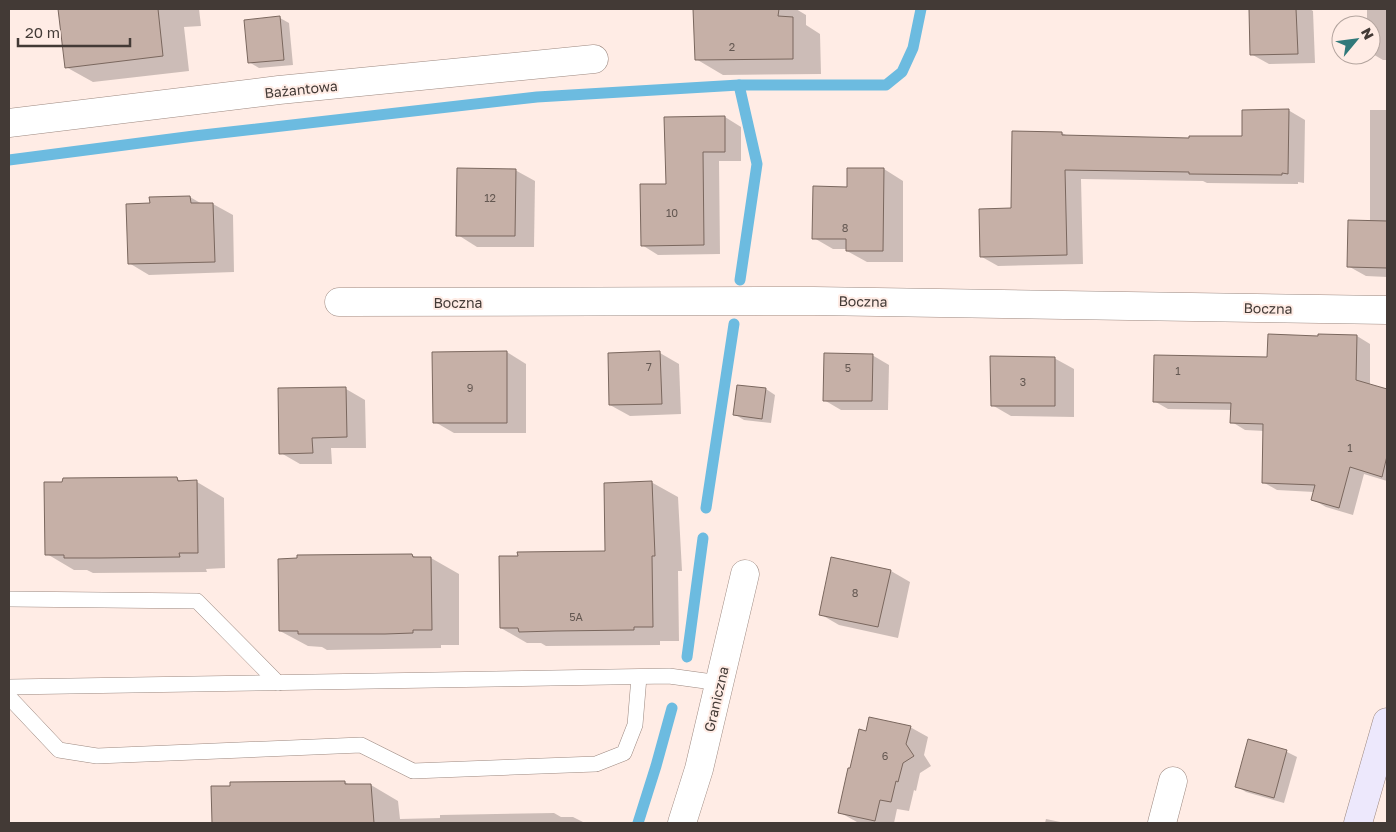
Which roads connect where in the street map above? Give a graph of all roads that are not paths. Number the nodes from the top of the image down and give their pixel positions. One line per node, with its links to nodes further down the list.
1 (594, 59): 2 (street, Bażantowa)
2 (9, 123)
3 (339, 302): 4 (street, Boczna)
4 (1387, 310)
5 (745, 574): 9 (street, Graniczna)
6 (9, 599): 8 (lane)
7 (639, 677): 8 (lane); 9 (lane); 11 (lane)
8 (278, 683): 10 (lane)
9 (720, 683): 14 (street, Graniczna)
10 (9, 687)
11 (9, 697)
12 (1387, 722): 16 (main road)
13 (1173, 780): 15 (street)
14 (682, 823)
15 (1162, 823)
16 (1358, 823)

